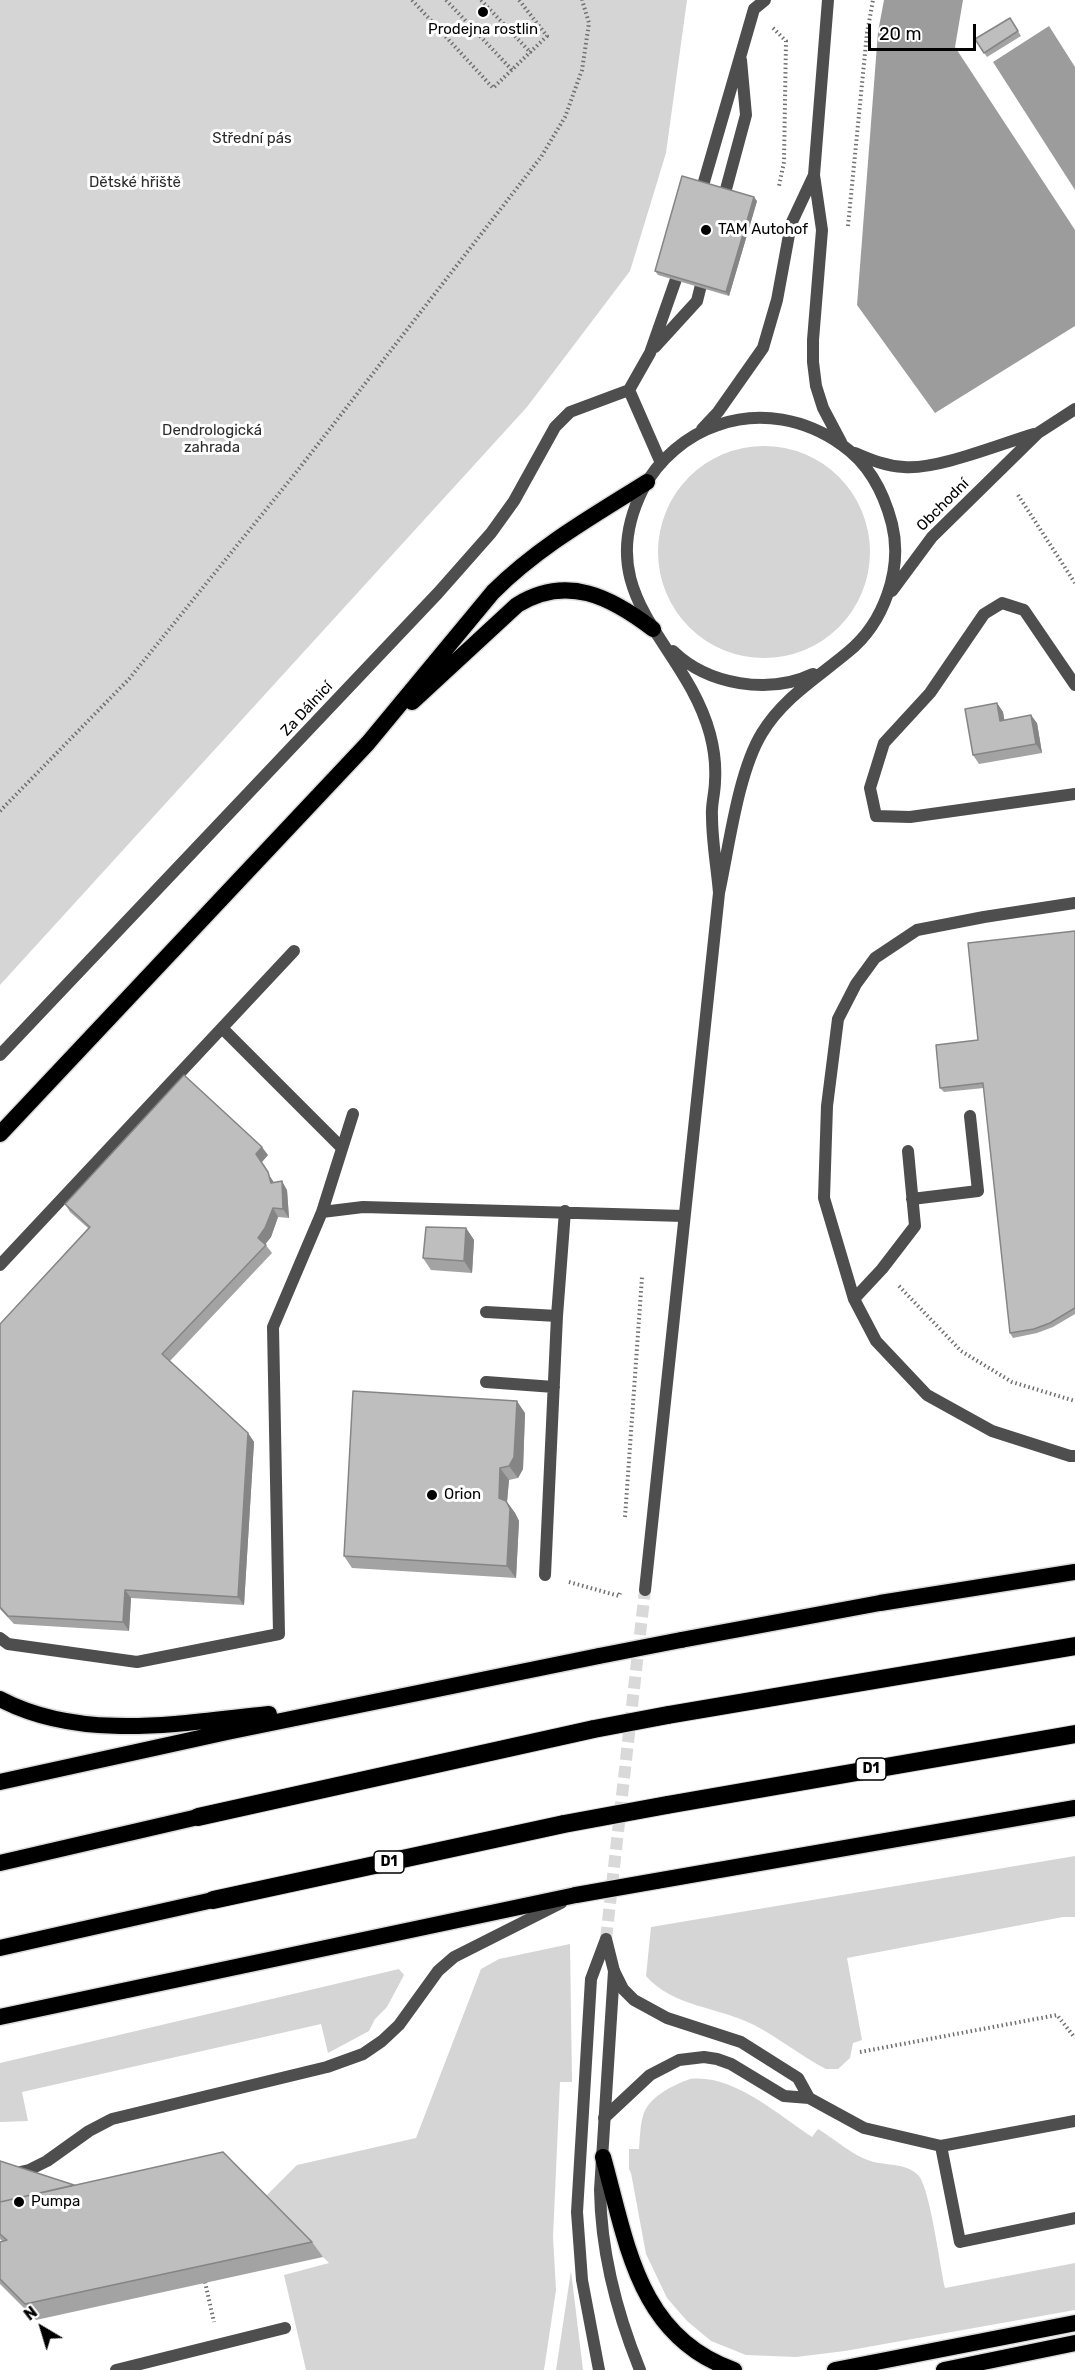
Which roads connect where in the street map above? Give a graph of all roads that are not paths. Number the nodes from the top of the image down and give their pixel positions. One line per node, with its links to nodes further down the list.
1 (765, 0): 3 (street)
2 (828, 0): 4 (street)
3 (740, 53): 5 (street); 6 (street)
4 (814, 175): 13 (street); 14 (street)
5 (696, 211)
6 (720, 213)
7 (683, 257): 9 (street)
8 (708, 257): 9 (street)
9 (650, 352): 10 (street)
10 (629, 390): 15 (street); 27 (street, Za Dálnicí)
11 (1075, 409): 12 (street, Obchodní)
12 (1038, 433): 14 (street, Obchodní); 17 (street, Obchodní)
13 (697, 434): 14 (street); 15 (street)
14 (847, 448): 17 (street)
15 (661, 463): 16 (street)
16 (646, 482): 18 (street); 21 (highway)
17 (882, 609): 19 (street)
18 (658, 636): 19 (street); 21 (highway); 23 (street)
19 (829, 666): 23 (street)
20 (1075, 685): 22 (street)
21 (368, 743): 30 (highway)
22 (1075, 794)
23 (719, 893): 36 (street)
24 (1075, 903): 38 (street)
25 (294, 951): 26 (street)
26 (222, 1028): 31 (street); 37 (street)
27 (0, 1055)
28 (353, 1114): 31 (street)
29 (970, 1116): 33 (street)
30 (0, 1134)
31 (342, 1148): 35 (street)
32 (908, 1150): 33 (street)
33 (912, 1199): 38 (street)
34 (565, 1211): 35 (street); 36 (street); 40 (street)
35 (322, 1212): 47 (street)
36 (684, 1216): 46 (street)
37 (0, 1265)
38 (855, 1299): 43 (street)
39 (486, 1312): 40 (street)
40 (557, 1316): 42 (street)
41 (486, 1382): 42 (street)
42 (554, 1387): 45 (street)
43 (1075, 1456)
44 (1075, 1572): 50 (highway, bridge)
45 (545, 1575)
46 (645, 1590)
47 (0, 1638)
48 (1075, 1646): 54 (highway, bridge)
49 (0, 1699): 50 (highway)
50 (354, 1706): 52 (highway)
51 (1075, 1734): 57 (highway, D1, bridge)
52 (0, 1782)
53 (1075, 1808): 56 (highway, bridge)
54 (198, 1817): 55 (highway)
55 (0, 1863)
56 (576, 1895): 60 (highway); 66 (street)
57 (213, 1900): 58 (highway, D1)
58 (0, 1948)
59 (614, 1971): 61 (street); 62 (street); 72 (street)
60 (0, 2017)
61 (809, 2098): 62 (street); 64 (street)
62 (604, 2118): 65 (street)
63 (1075, 2121): 64 (street)
64 (941, 2146): 67 (street)
65 (603, 2157): 73 (street); 74 (highway)
66 (0, 2177)
67 (1075, 2218)
68 (1075, 2323): 75 (highway)
69 (285, 2328): 71 (street)
70 (1075, 2343): 76 (highway)
71 (116, 2370)
72 (598, 2370)
73 (640, 2370)
74 (734, 2370)
75 (835, 2370)
76 (944, 2370)

